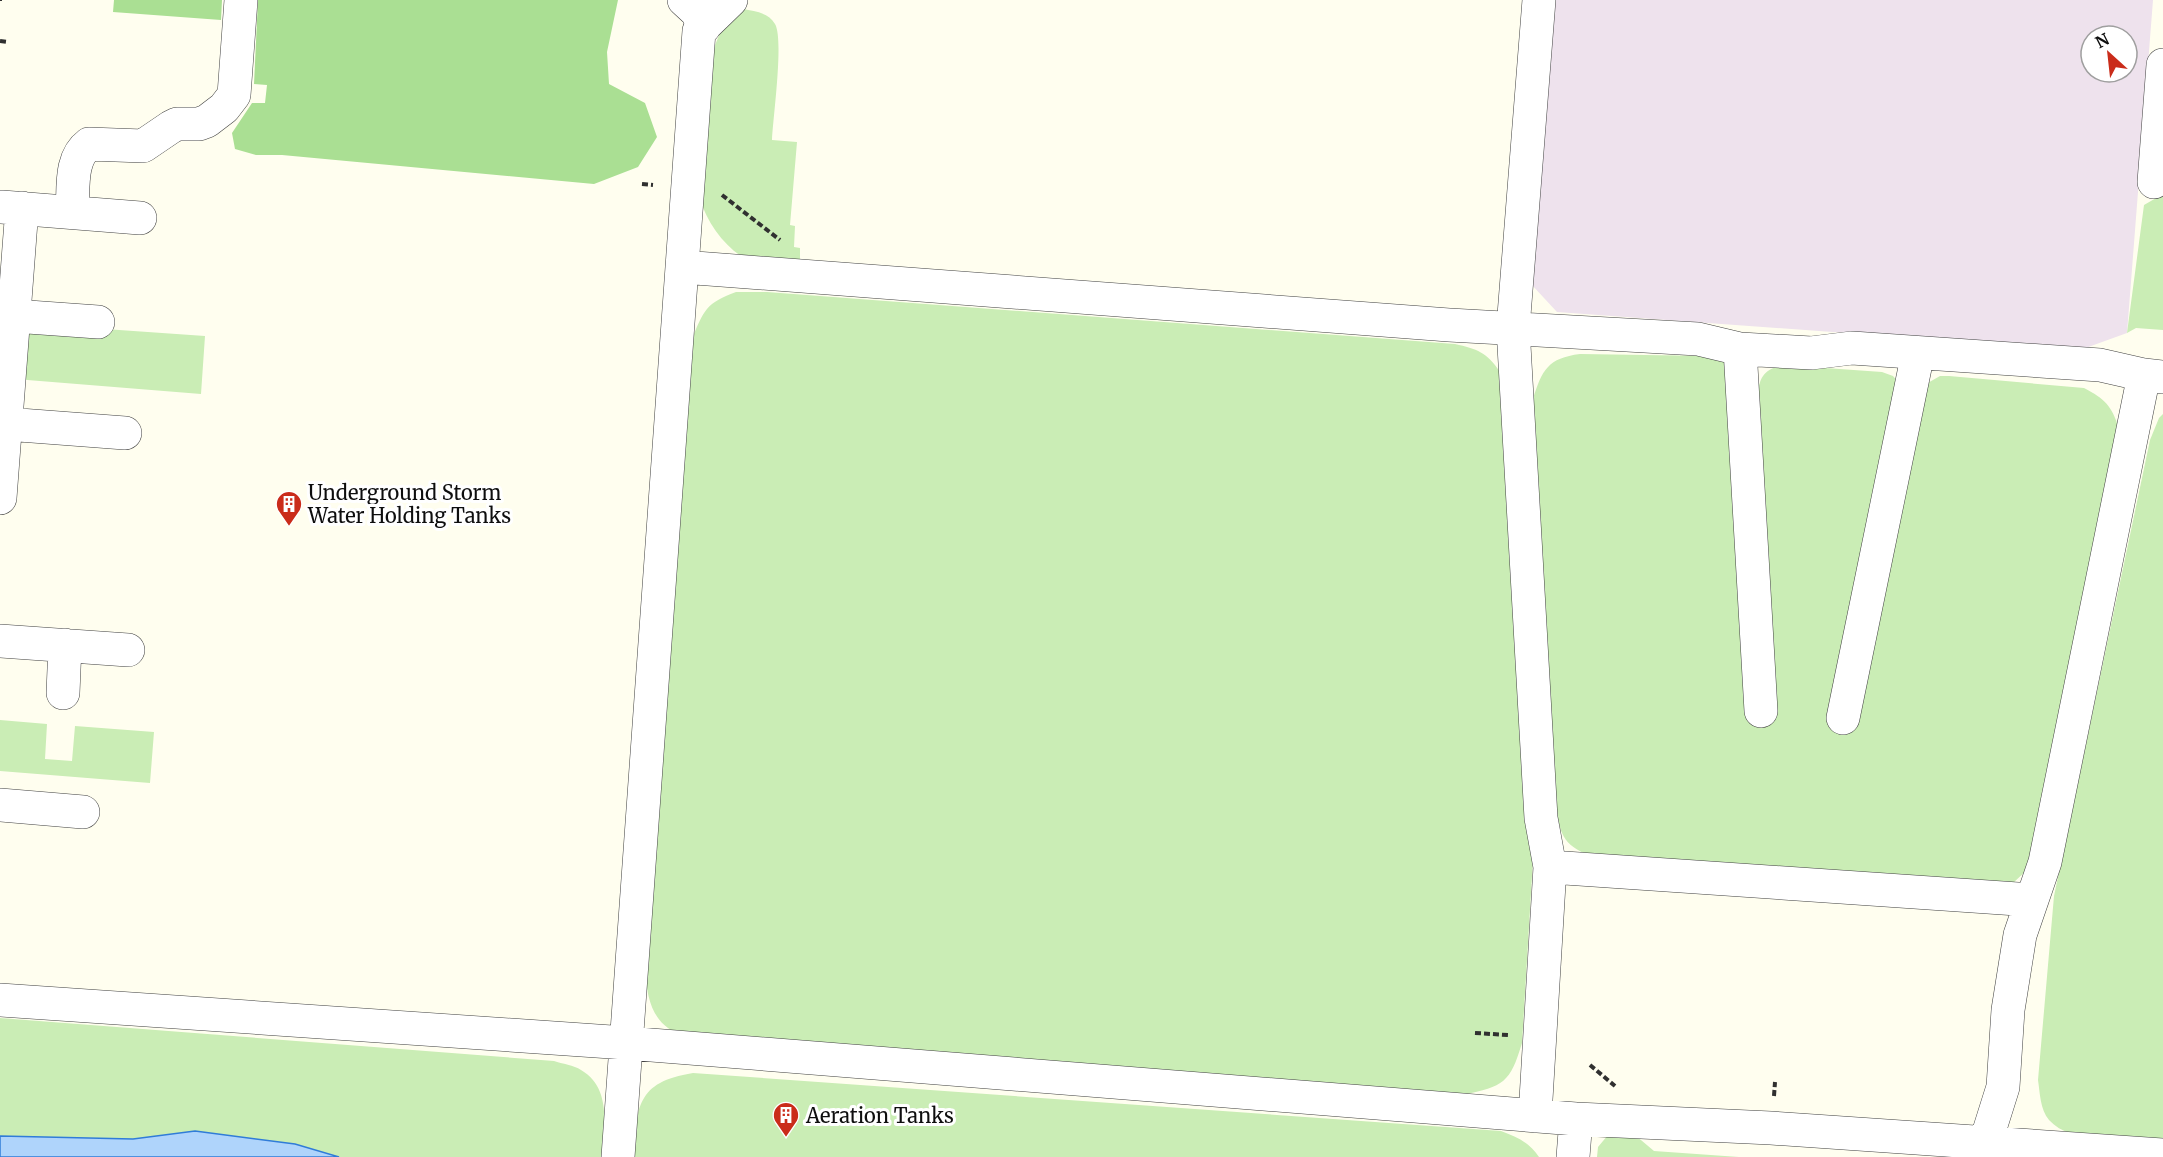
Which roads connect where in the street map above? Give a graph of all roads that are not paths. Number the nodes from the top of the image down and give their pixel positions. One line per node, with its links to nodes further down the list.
1 (241, 0): 10 (lane)
2 (684, 0): 5 (lane)
3 (731, 0): 5 (lane)
4 (1529, 1): 15 (lane)
5 (704, 27): 12 (lane)
6 (2163, 66): 7 (lane)
7 (2162, 101): 8 (lane)
8 (2154, 182)
9 (11, 208): 10 (lane); 13 (lane)
10 (72, 212): 11 (lane)
11 (140, 218)
12 (682, 267): 15 (lane); 33 (lane)
13 (14, 316): 14 (lane); 19 (lane)
14 (98, 322)
15 (1514, 328): 16 (lane); 30 (lane)
16 (1740, 349): 17 (lane); 26 (lane)
17 (1918, 353): 18 (lane); 27 (lane)
18 (2153, 376): 31 (lane)
19 (6, 424): 20 (lane); 21 (lane)
20 (125, 434)
21 (0, 498)
22 (0, 641): 23 (lane)
23 (65, 645): 24 (lane); 25 (lane)
24 (128, 650)
25 (63, 693)
26 (1761, 711)
27 (1843, 718)
28 (0, 805): 29 (lane)
29 (83, 812)
30 (1551, 867): 31 (lane); 34 (lane)
31 (2032, 900): 36 (lane)
32 (0, 1000): 33 (lane)
33 (626, 1043): 34 (lane); 38 (lane)
34 (1536, 1116): 35 (lane)
35 (1576, 1119): 36 (lane); 39 (lane)
36 (1984, 1149): 37 (lane)
37 (2163, 1155)
38 (618, 1157)
39 (1573, 1157)

